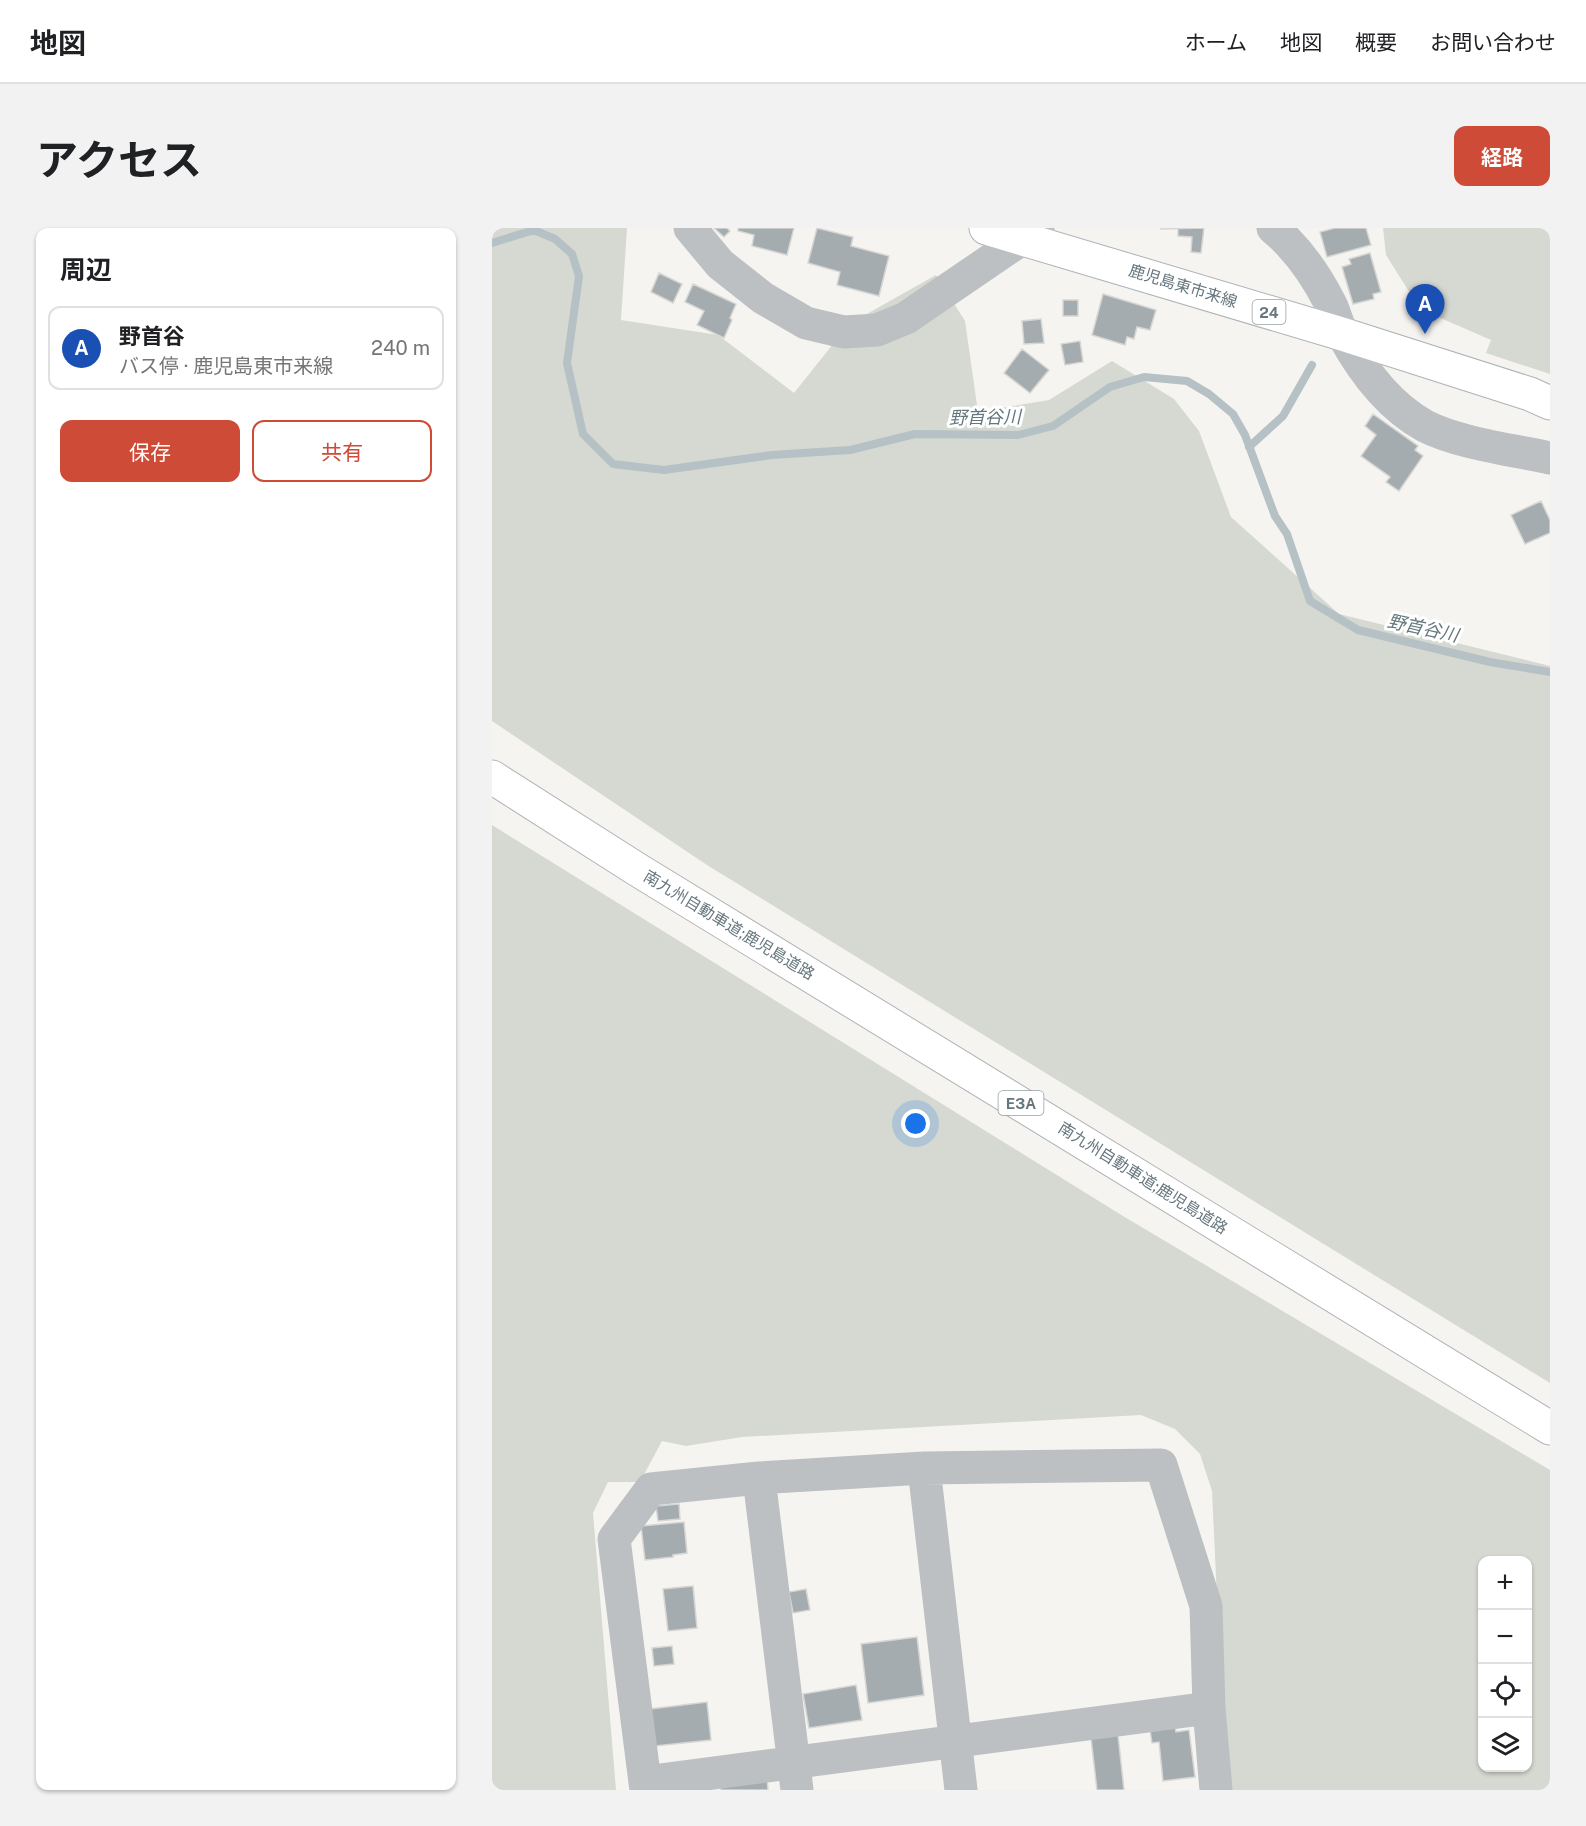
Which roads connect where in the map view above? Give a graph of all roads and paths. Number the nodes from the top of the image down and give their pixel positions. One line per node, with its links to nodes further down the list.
1 (690, 228): 4 (street)
2 (986, 228): 4 (main road, 鹿児島東市来線 / 24)
3 (1273, 228): 5 (street)
4 (1030, 233): 5 (main road, 鹿児島東市来線 / 24)
5 (1342, 334): 6 (main road, 鹿児島東市来線 / 24); 7 (street)
6 (1550, 403)
7 (1550, 458)
8 (492, 777): 9 (main road, 南九州自動車道;鹿児島道路 / E3A)
9 (1550, 1428)
10 (924, 1468): 11 (street); 12 (street); 13 (street)
11 (759, 1478): 14 (street); 15 (street)
12 (1209, 1708): 13 (street); 17 (street)
13 (956, 1741): 14 (street); 16 (street)
14 (796, 1776): 15 (street)
15 (645, 1786)
16 (961, 1790)
17 (1216, 1790)

